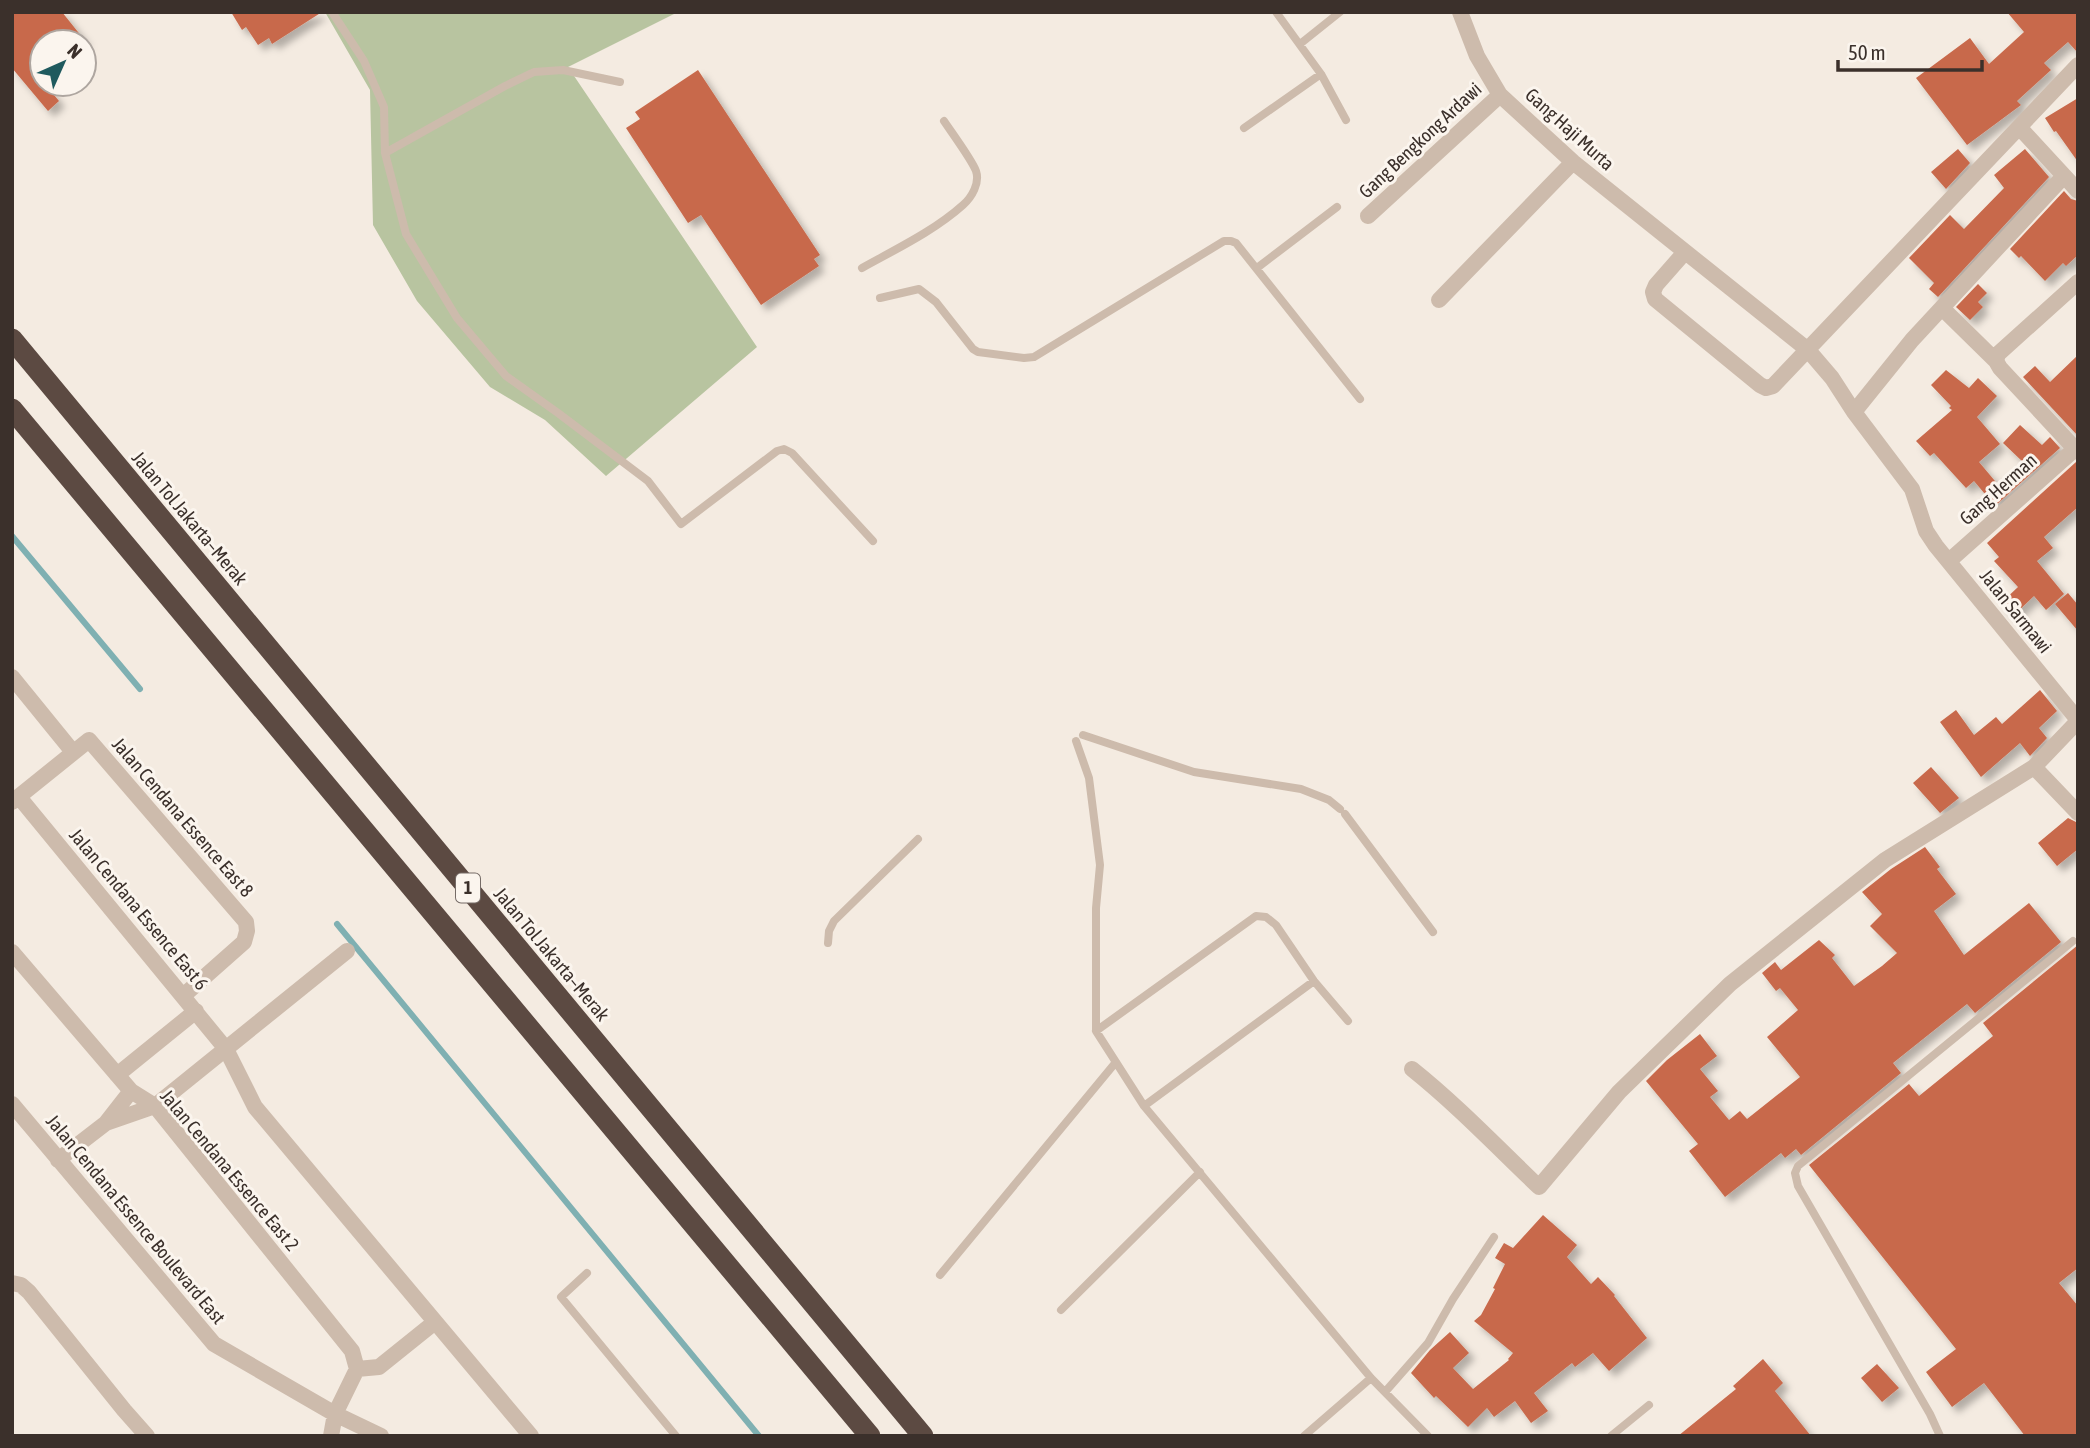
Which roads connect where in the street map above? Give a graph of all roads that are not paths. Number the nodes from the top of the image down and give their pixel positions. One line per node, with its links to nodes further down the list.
1 (332, 12): 14 (lane)
2 (1276, 12): 5 (lane)
3 (1340, 12): 5 (lane)
4 (1464, 15): 9 (street, Gang Haji Murta)
5 (1300, 44): 7 (lane)
6 (2078, 65): 13 (street)
7 (1321, 74): 10 (lane); 12 (lane)
8 (620, 82): 14 (lane)
9 (1500, 94): 15 (street, Gang Haji Murta); 19 (street, Gang Bengkong Ardawi)
10 (1346, 120)
11 (944, 121): 21 (lane)
12 (1244, 128)
13 (2020, 128): 16 (street); 28 (street)
14 (385, 153): 34 (lane)
15 (1573, 162): 20 (street, Gang Haji Murta); 25 (street)
16 (2064, 176): 17 (street); 26 (street)
17 (2078, 191)
18 (1336, 206): 22 (lane)
19 (1368, 216)
20 (1685, 252): 28 (street, Gang Haji Murta); 28 (street)
21 (862, 268)
22 (1257, 268): 24 (lane); 30 (lane)
23 (2078, 282): 29 (street)
24 (880, 298)
25 (1439, 300)
26 (1942, 308): 29 (street); 32 (street)
27 (12, 340): 81 (highway, Jalan Tol Jakarta–Merak / 1)
28 (1808, 350): 32 (street, Gang Haji Murta)
29 (1996, 361): 33 (street)
30 (1360, 399)
31 (12, 409): 80 (highway, 1)
32 (1854, 412): 35 (street, Jalan Sarmawi)
33 (2076, 450): 35 (street, Gang Herman)
34 (873, 541)
35 (1949, 561): 37 (street, Jalan Sarmawi)
36 (12, 677): 38 (street)
37 (2078, 720): 39 (street)
38 (73, 752): 40 (street); 49 (street, Jalan Cendana Essence East 8)
39 (2034, 767): 41 (street); 55 (street)
40 (15, 800): 49 (street, Jalan Cendana Essence East 6)
41 (2078, 813)
42 (918, 839): 45 (lane)
43 (1433, 932): 52 (lane)
44 (2073, 941): 85 (lane)
45 (828, 943)
46 (347, 951): 53 (street)
47 (12, 952): 56 (street, Jalan Cendana Essence East 2)
48 (1314, 981): 51 (lane); 52 (lane); 60 (lane)
49 (183, 996): 50 (street, Jalan Cendana Essence East 6)
50 (196, 1011): 53 (street, Jalan Cendana Essence East 6); 56 (street)
51 (1348, 1021)
52 (1096, 1031): 54 (lane)
53 (226, 1049): 59 (street); 69 (street, Jalan Cendana Essence East 6)
54 (1116, 1062): 60 (lane); 66 (lane)
55 (1412, 1069)
56 (117, 1076): 57 (street, Jalan Cendana Essence East 2)
57 (131, 1091): 59 (street, Jalan Cendana Essence East 2); 61 (street)
58 (12, 1104): 62 (street, Jalan Cendana Essence Boulevard East)
59 (155, 1106): 61 (street); 70 (street, Jalan Cendana Essence East 2)
60 (1144, 1106): 63 (lane)
61 (106, 1123): 62 (street)
62 (58, 1160): 74 (street, Jalan Cendana Essence Boulevard East)
63 (1199, 1172): 68 (lane); 71 (lane)
64 (1494, 1237): 72 (lane)
65 (587, 1273): 79 (lane)
66 (940, 1275)
67 (12, 1283): 75 (street)
68 (1061, 1310)
69 (435, 1322): 70 (street); 78 (street, Jalan Cendana Essence East 6)
70 (357, 1369): 74 (street)
71 (1371, 1378): 72 (lane); 82 (lane)
72 (1385, 1392): 83 (lane)
73 (1648, 1405): 84 (lane)
74 (335, 1414): 76 (street); 77 (street, Jalan Cendana Essence Boulevard East)
75 (147, 1436)
76 (331, 1436)
77 (381, 1436)
78 (531, 1436)
79 (676, 1436)
80 (870, 1436)
81 (923, 1436)
82 (1304, 1436)
83 (1428, 1436)
84 (1611, 1436)
85 (1940, 1436)

